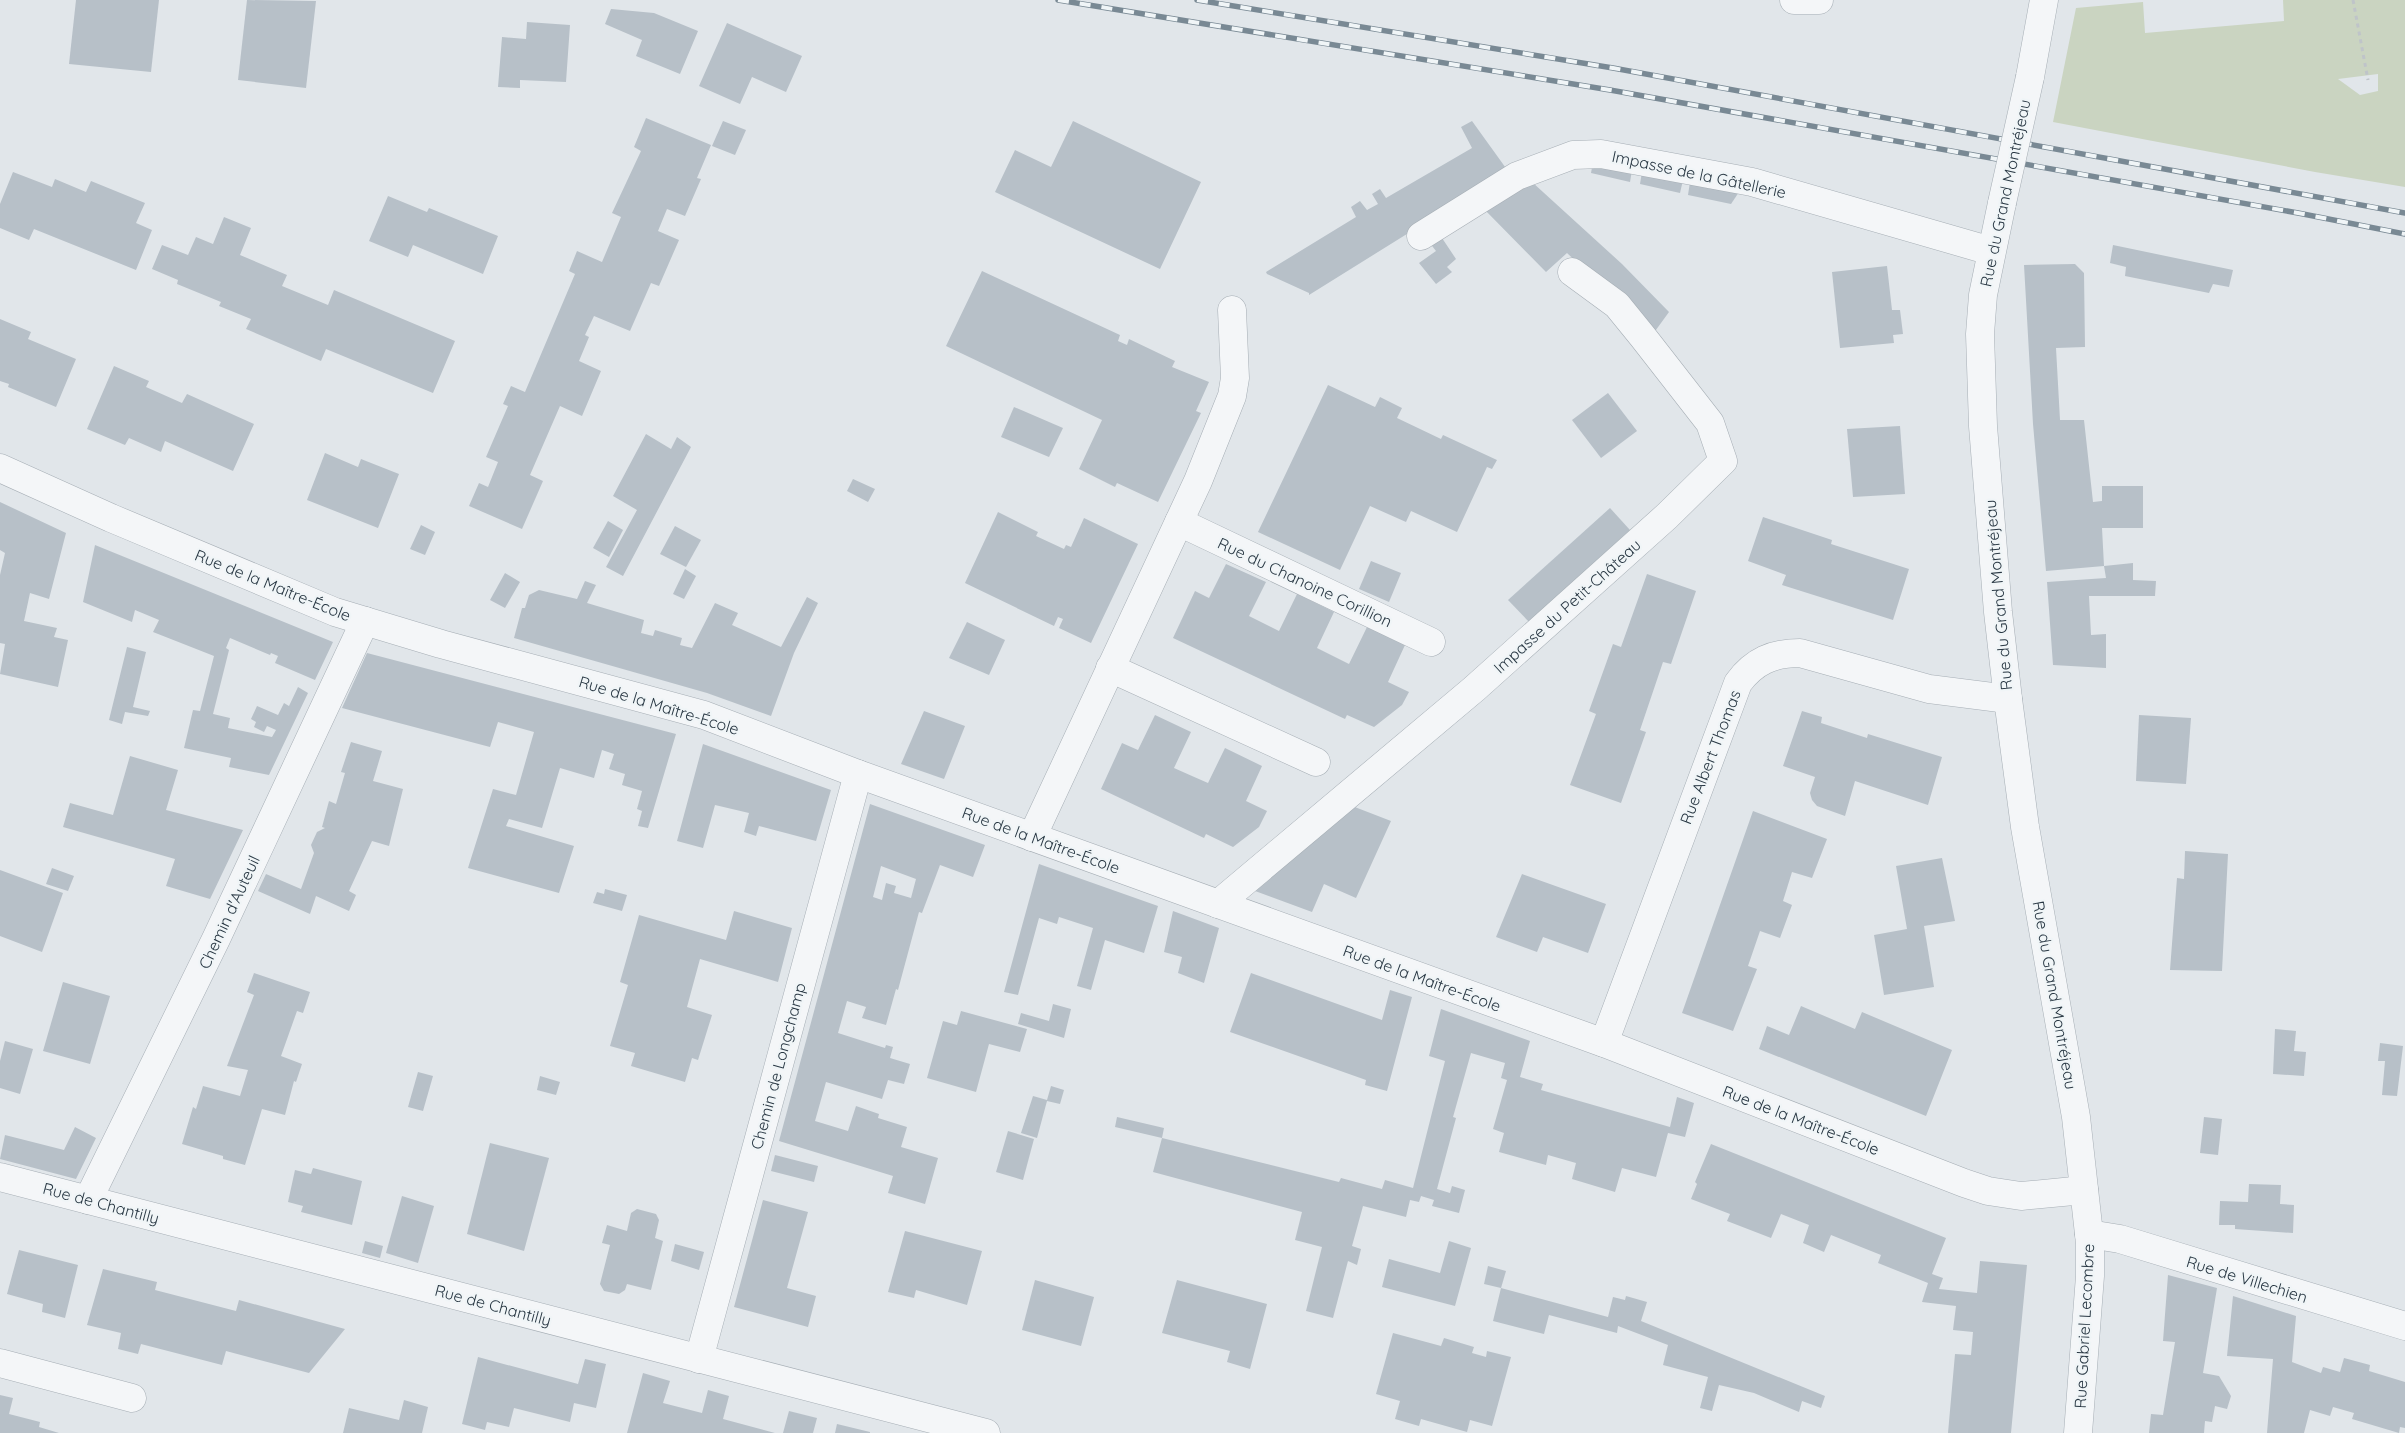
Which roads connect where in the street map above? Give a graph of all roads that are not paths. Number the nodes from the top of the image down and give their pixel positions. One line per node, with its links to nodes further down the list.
1 (1794, 0): 2 (street)
2 (1819, 0)
3 (2036, 2): 5 (street, Rue du Grand Montréjeau, bridge)
4 (1421, 236): 5 (street, Impasse de la Gâtellerie)
5 (1990, 251): 13 (street, Rue du Grand Montréjeau)
6 (1572, 272): 17 (street, Impasse du Petit-Château)
7 (1232, 310): 9 (street)
8 (0, 468): 10 (street, Rue de la Maître-École)
9 (1179, 522): 11 (street, Rue du Chanoine Corillion); 12 (street)
10 (364, 621): 15 (street, Rue de la Maître-École); 21 (street, Chemin d'Auteuil)
11 (1431, 642)
12 (1110, 668): 14 (street); 16 (street)
13 (2008, 699): 18 (street, Rue Albert Thomas); 20 (street, Rue du Grand Montréjeau)
14 (1316, 762)
15 (858, 774): 16 (street, Rue de la Maître-École); 24 (street, Chemin de Longchamp)
16 (1032, 837): 17 (street, Rue de la Maître-École)
17 (1218, 904): 18 (street, Rue de la Maître-École)
18 (1604, 1043): 20 (street, Rue de la Maître-École)
19 (0, 1177): 21 (street, Rue de Chantilly)
20 (2084, 1190): 22 (street, Rue Gabriel Lecombre)
21 (88, 1200): 24 (street, Rue de Chantilly)
22 (2089, 1234): 23 (street, Rue de Villechien); 28 (street, Rue Gabriel Lecombre)
23 (2405, 1326)
24 (699, 1359): 27 (street, Rue de Chantilly)
25 (0, 1363): 26 (street)
26 (132, 1398)
27 (986, 1433)
28 (2078, 1433)

